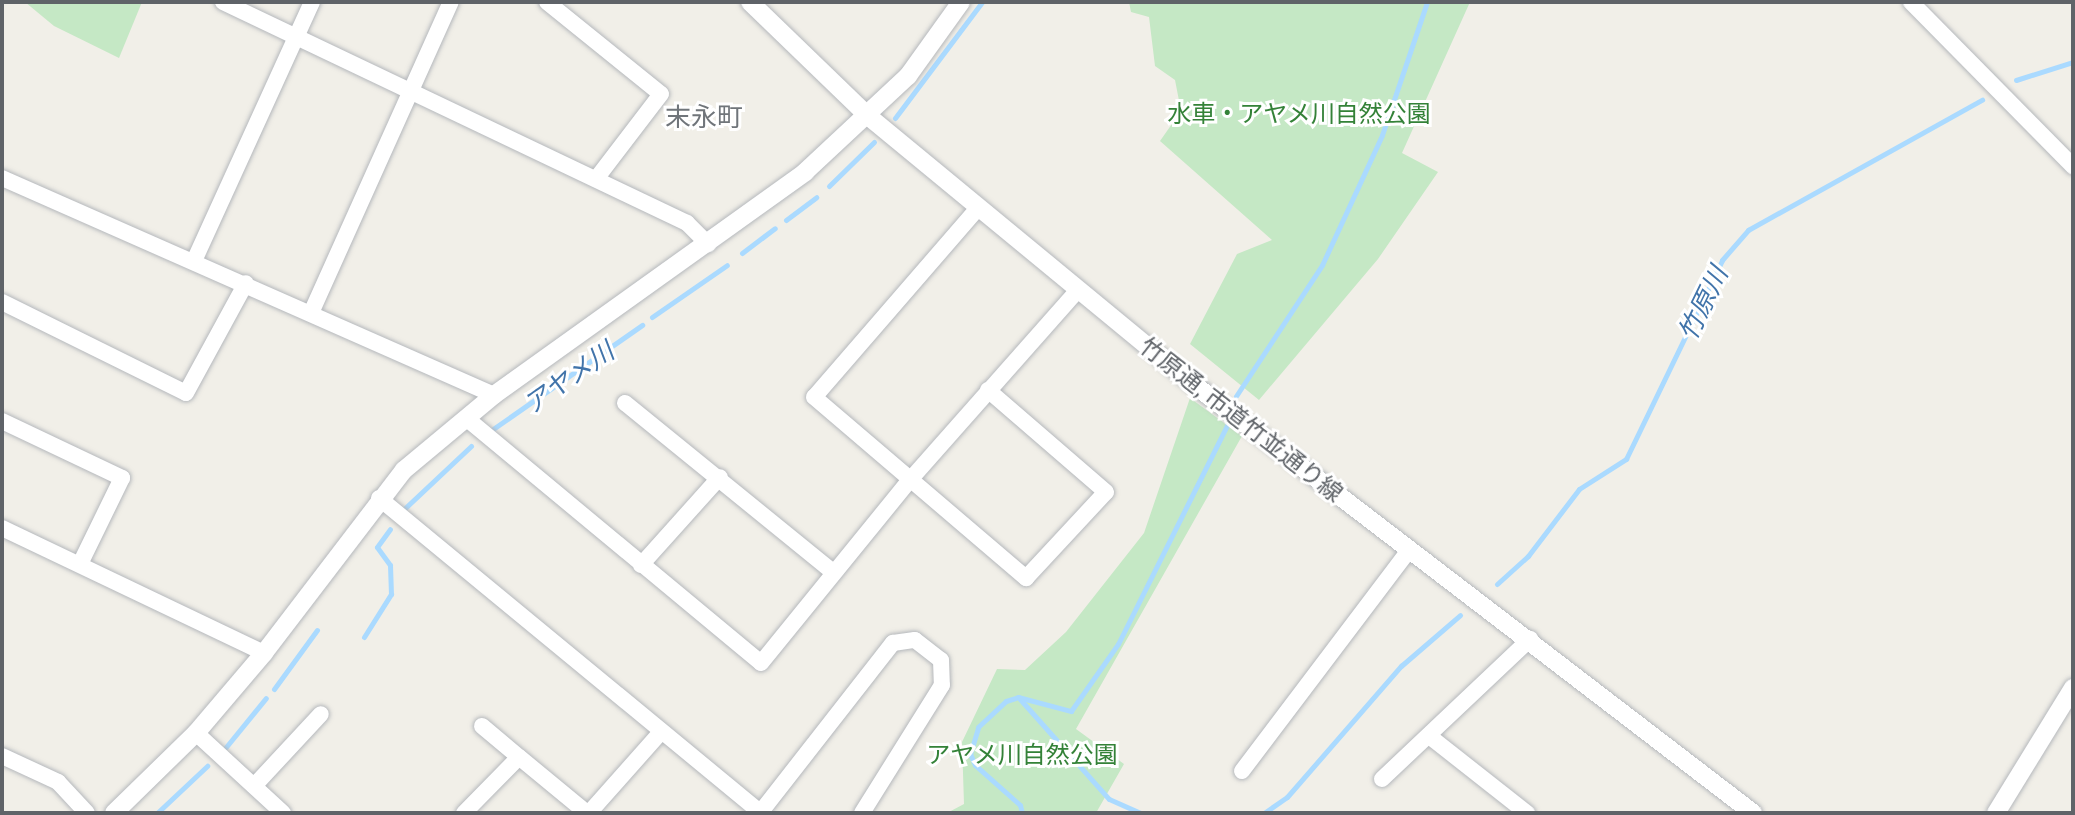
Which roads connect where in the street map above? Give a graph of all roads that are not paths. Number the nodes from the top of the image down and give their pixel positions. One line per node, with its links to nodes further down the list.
1 (223, 2): 8 (street)
2 (312, 2): 8 (street)
3 (451, 2): 9 (street)
4 (547, 2): 13 (street)
5 (961, 2): 10 (street)
6 (1911, 2): 11 (street)
7 (760, 5): 10 (street, 竹原通, 市道竹並通り線)
8 (296, 36): 9 (street); 16 (street)
9 (411, 91): 13 (street); 20 (street)
10 (868, 116): 14 (street, 竹原通, 市道竹並通り線); 15 (street)
11 (2073, 166)
12 (2, 178): 16 (street)
13 (596, 179): 15 (street)
14 (978, 208): 18 (street, 竹原通, 市道竹並通り線); 27 (street)
15 (708, 244): 22 (street)
16 (194, 261): 17 (street)
17 (246, 283): 19 (street); 20 (street)
18 (1078, 290): 21 (street); 30 (street, 竹原通, 市道竹並通り線)
19 (2, 302)
20 (311, 313): 22 (street)
21 (988, 390): 27 (street); 27 (street)
22 (494, 395): 24 (street)
23 (625, 403): 26 (street)
24 (466, 418): 28 (street); 32 (street)
25 (2, 421): 31 (street)
26 (720, 477): 32 (street); 33 (street)
27 (909, 481): 33 (street)
28 (379, 498): 35 (street); 40 (street)
29 (2, 528): 31 (street)
30 (1410, 549): 34 (street, 竹原通, 市道竹並通り線); 45 (street)
31 (80, 564): 35 (street)
32 (641, 565): 33 (street)
33 (833, 572)
34 (1530, 639): 42 (street); 56 (street, 竹原通, 市道竹並通り線)
35 (264, 653): 41 (street)
36 (2073, 688): 37 (street)
37 (2066, 712): 57 (street)
38 (321, 714): 47 (street)
39 (482, 726): 44 (street)
40 (661, 732): 52 (street); 53 (street)
41 (196, 733): 47 (street); 49 (street)
42 (1429, 736): 46 (street); 55 (street)
43 (2, 756): 48 (street)
44 (519, 757): 51 (street); 52 (street)
45 (1242, 771)
46 (1382, 779)
47 (254, 786): 50 (street)
48 (87, 813)
49 (114, 813)
50 (283, 813)
51 (464, 813)
52 (588, 813)
53 (761, 813): 54 (street)
54 (862, 813)
55 (1527, 813)
56 (1753, 813)
57 (1996, 813)

